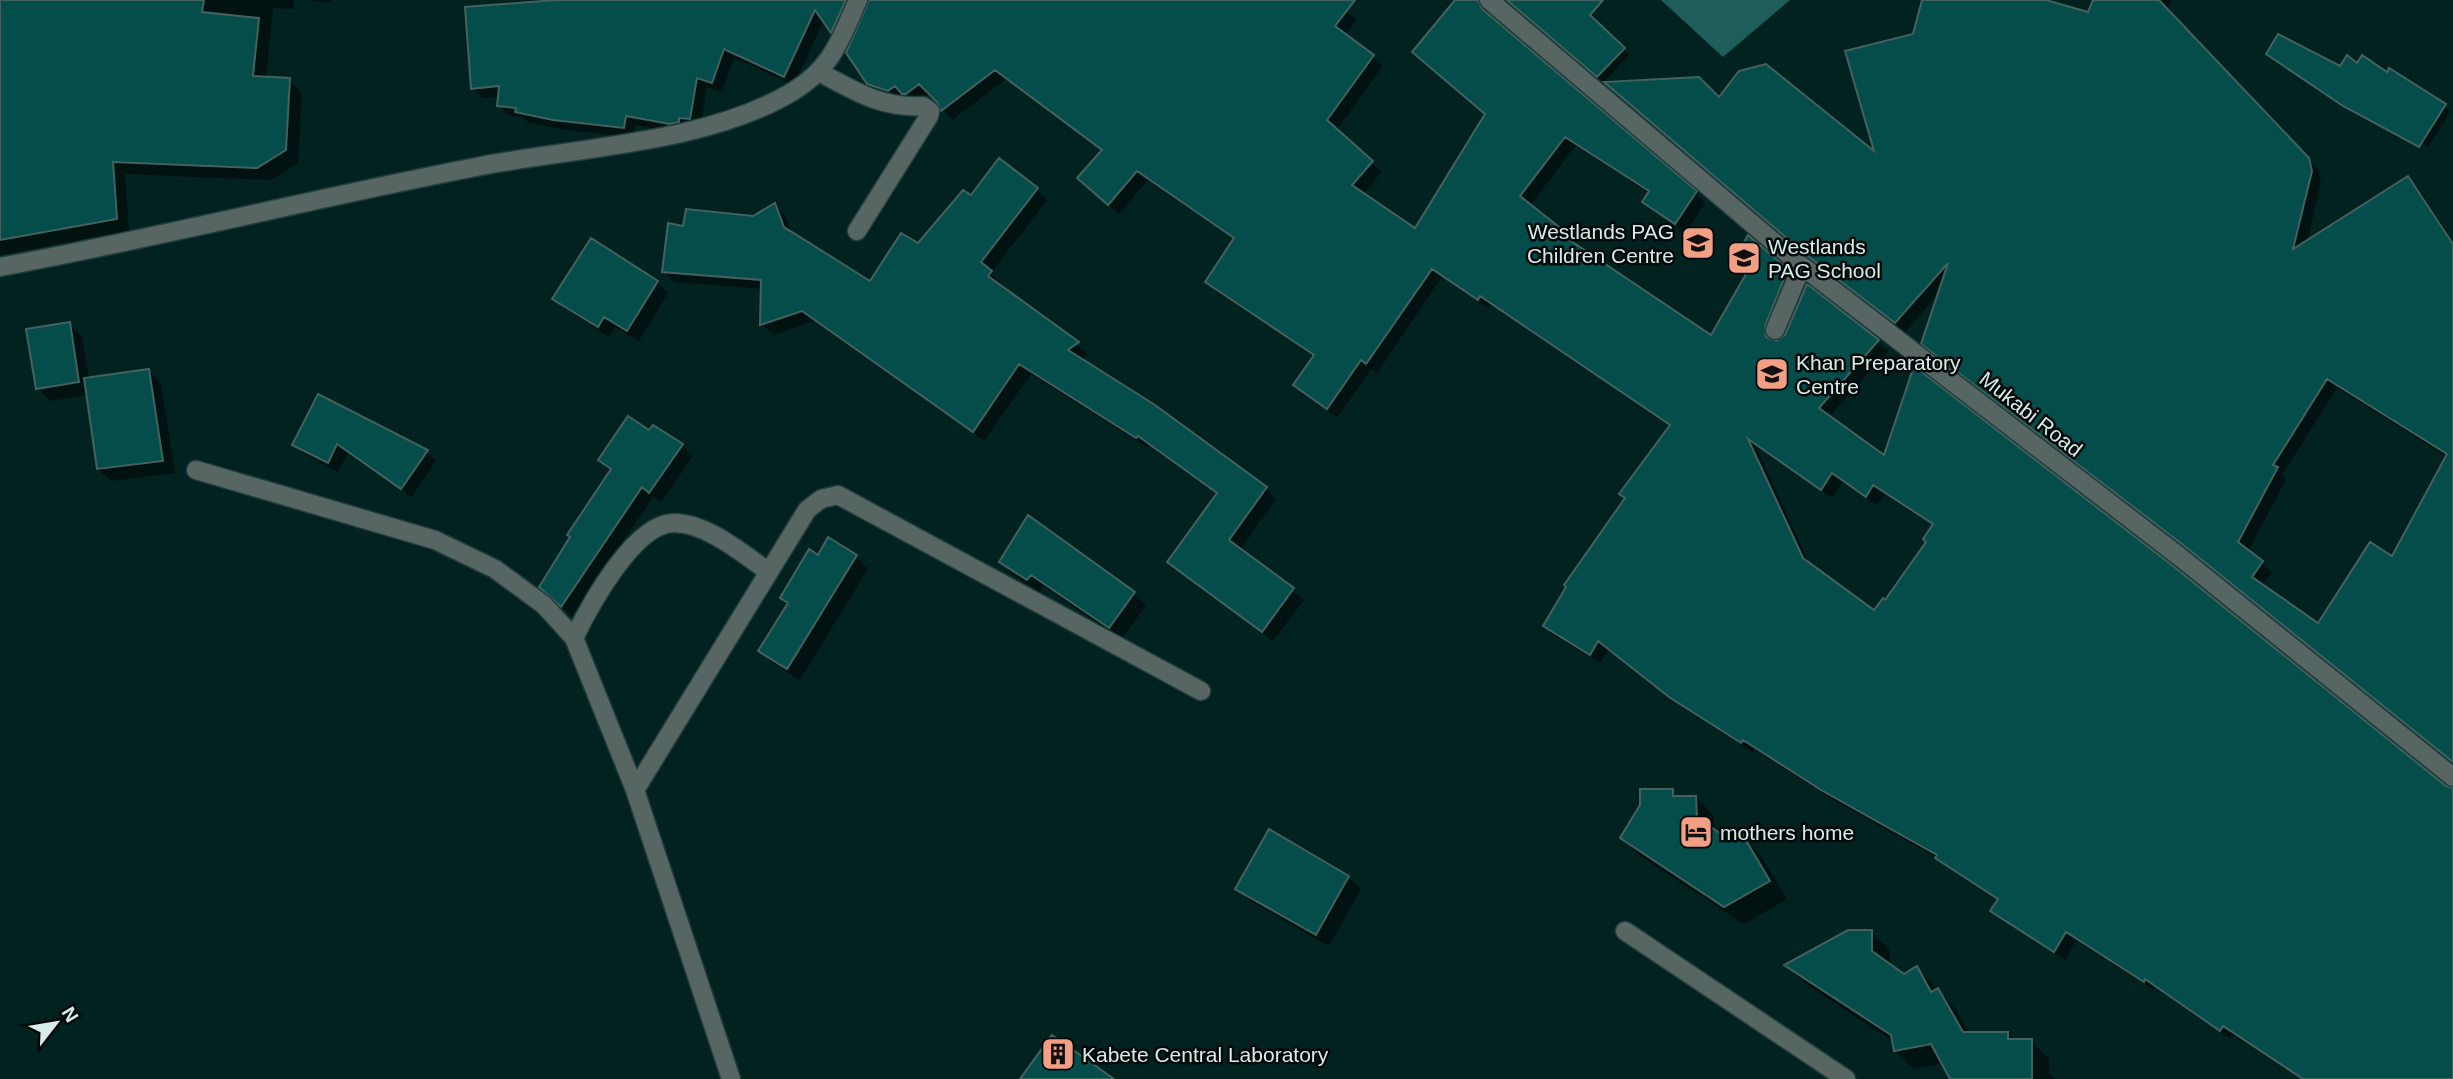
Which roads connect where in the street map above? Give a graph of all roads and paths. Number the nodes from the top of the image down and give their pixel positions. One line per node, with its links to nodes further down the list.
1 (858, 0): 3 (street)
2 (1489, 0): 5 (street, Mukabi Road)
3 (821, 73): 4 (street); 6 (street)
4 (857, 231)
5 (1802, 266): 7 (street); 12 (street, Mukabi Road)
6 (0, 267)
7 (1775, 330)
8 (196, 470): 10 (street)
9 (769, 572): 10 (street); 11 (street); 13 (street)
10 (574, 638): 13 (street)
11 (1200, 691)
12 (2453, 777)
13 (635, 790): 15 (street)
14 (1625, 931): 16 (street)
15 (731, 1079)
16 (1846, 1079)

